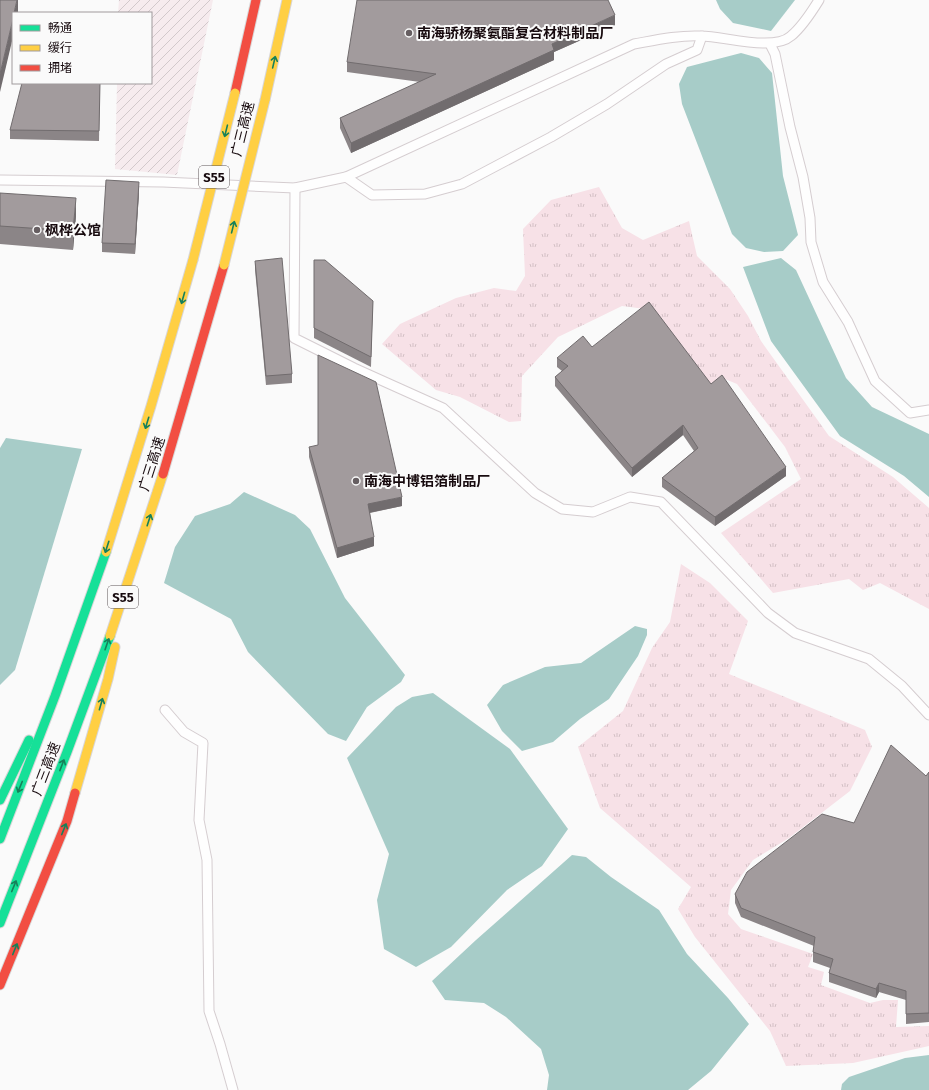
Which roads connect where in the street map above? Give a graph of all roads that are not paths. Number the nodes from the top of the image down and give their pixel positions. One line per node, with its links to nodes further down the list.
1 (256, 0): 11 (highway, 广三高速 / S55, one-way to 11, bridge)
2 (287, 0): 10 (highway, 广三高速 / S55, one-way to 2, bridge)
3 (818, 0): 5 (street)
4 (702, 36): 5 (street); 6 (street); 6 (street)
5 (770, 44): 9 (street)
6 (346, 177): 8 (street)
7 (0, 180): 8 (street)
8 (295, 188): 13 (street)
9 (929, 410)
10 (131, 574): 16 (highway, 广三高速 / S55, one-way to 10); 17 (highway, one-way to 10)
11 (73, 647): 14 (highway); 15 (highway, 广三高速 / S55, one-way to 15)
12 (165, 710): 18 (street)
13 (929, 715)
14 (0, 800)
15 (0, 839)
16 (0, 922)
17 (0, 986)
18 (233, 1090)

